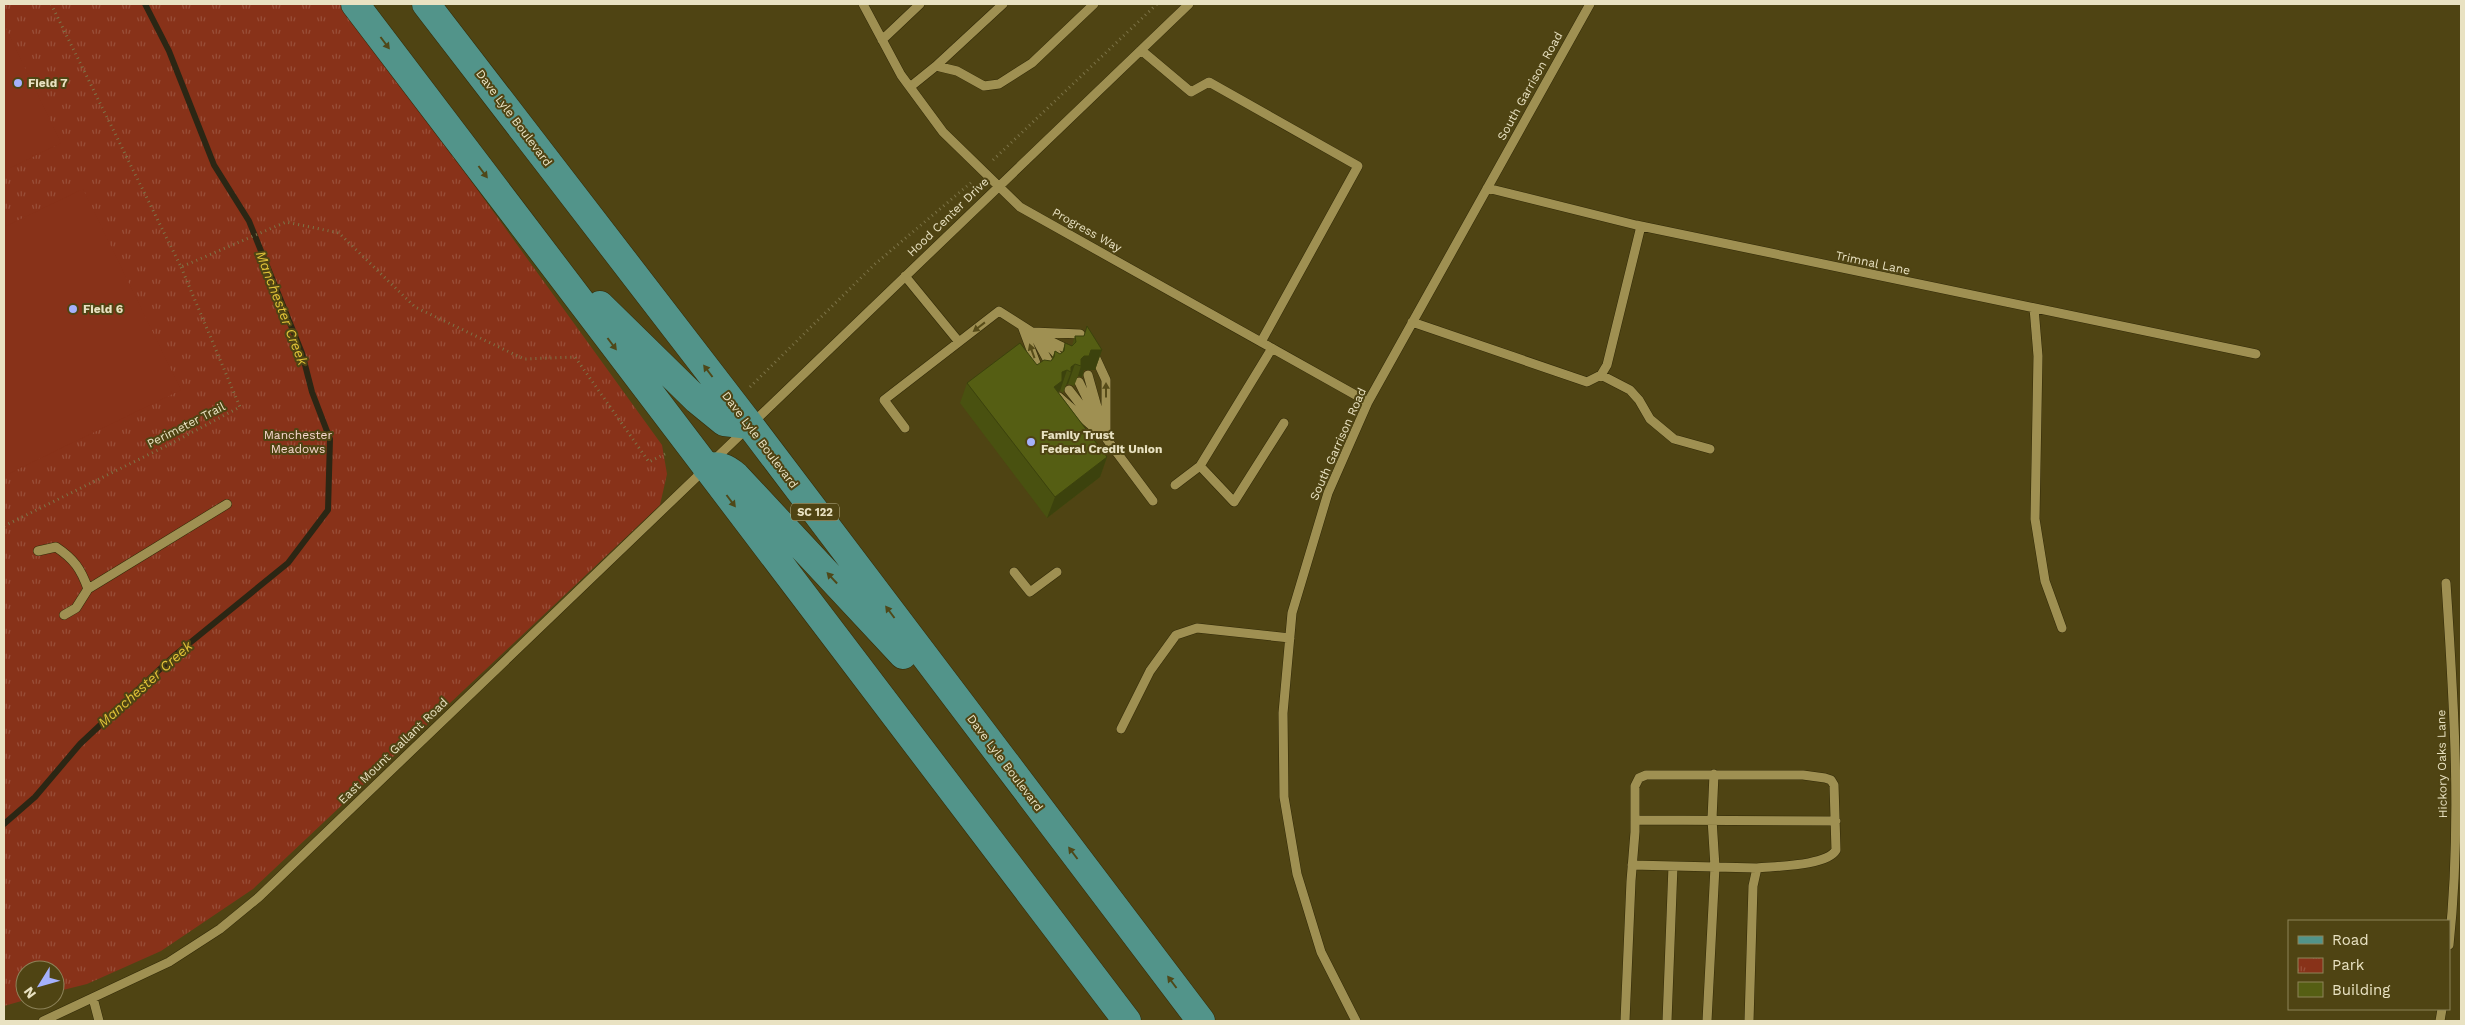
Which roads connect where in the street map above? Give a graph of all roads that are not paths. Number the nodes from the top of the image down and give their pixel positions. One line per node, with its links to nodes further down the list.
1 (355, 4): 16 (main road, one-way to 16)
2 (426, 4): 37 (main road, Dave Lyle Boulevard / SC 122, one-way to 2)
3 (863, 4): 9 (street, Progress Way)
4 (920, 4): 9 (street)
5 (1003, 4): 11 (street)
6 (1094, 4): 11 (street)
7 (1189, 4): 10 (street, Hood Center Drive)
8 (1590, 4): 14 (street, South Garrison Road)
9 (882, 40): 12 (street, Progress Way)
10 (1141, 50): 13 (street, Hood Center Drive); 23 (street)
11 (936, 66): 12 (street)
12 (910, 88): 13 (street, Progress Way)
13 (999, 186): 17 (street, Hood Center Drive); 23 (street, Progress Way)
14 (1487, 188): 15 (street, Trimnal Lane); 19 (street, South Garrison Road)
15 (1641, 226): 18 (street, Trimnal Lane); 31 (street)
16 (536, 243): 37 (main road); 43 (main road, one-way to 43)
17 (905, 276): 22 (street); 37 (street, Hood Center Drive)
18 (2034, 308): 26 (street, Trimnal Lane); 53 (street)
19 (1412, 322): 31 (street); 35 (street, South Garrison Road)
20 (1022, 326): 21 (street); 22 (street, one-way to 22); 30 (street, one-way to 20)
21 (1033, 332): 25 (street); 27 (street); 28 (street); 39 (street, one-way to 21)
22 (959, 342): 38 (street)
23 (1261, 342): 24 (street, Progress Way)
24 (1272, 348): 35 (street, Progress Way); 42 (street)
25 (1073, 352)
26 (2256, 354)
27 (1062, 360)
28 (1052, 368)
29 (1088, 375): 39 (street)
30 (1041, 376)
31 (1601, 376): 41 (street)
32 (1079, 382): 39 (street)
33 (1069, 390): 39 (street)
34 (1059, 397): 39 (street)
35 (1368, 402): 54 (street, South Garrison Road)
36 (1284, 422): 42 (street)
37 (750, 425): 40 (street, Hood Center Drive); 56 (main road, Dave Lyle Boulevard / SC 122, one-way to 37)
38 (906, 428)
39 (1106, 438): 45 (street)
40 (726, 449): 43 (street, East Mount Gallant Road)
41 (1710, 449)
42 (1200, 466): 44 (street)
43 (706, 468): 56 (main road, one-way to 43); 66 (street, East Mount Gallant Road); 69 (main road, one-way to 69)
44 (1175, 485)
45 (1153, 501)
46 (227, 504): 51 (street)
47 (38, 551): 51 (street)
48 (1014, 572): 49 (street)
49 (1057, 572)
50 (2446, 583): 65 (street, Hickory Oaks Lane)
51 (88, 588): 52 (street)
52 (64, 615)
53 (2062, 628)
54 (1290, 638): 55 (street); 71 (street, South Garrison Road)
55 (1121, 730)
56 (1008, 768): 70 (main road, Dave Lyle Boulevard / SC 122, one-way to 56)
57 (1714, 774): 58 (street); 59 (street); 60 (street)
58 (1712, 819): 59 (street); 60 (street); 63 (street)
59 (1635, 820): 61 (street)
60 (1836, 822): 64 (street)
61 (1632, 865): 62 (street); 72 (street)
62 (1673, 866): 63 (street); 73 (street)
63 (1715, 867): 64 (street); 74 (street)
64 (1757, 868): 75 (street)
65 (2450, 936)
66 (93, 998): 67 (street, East Mount Gallant Road); 68 (street)
67 (43, 1021)
68 (99, 1021)
69 (1127, 1021)
70 (1201, 1021)
71 (1356, 1021)
72 (1625, 1021)
73 (1667, 1021)
74 (1707, 1021)
75 (1749, 1021)

